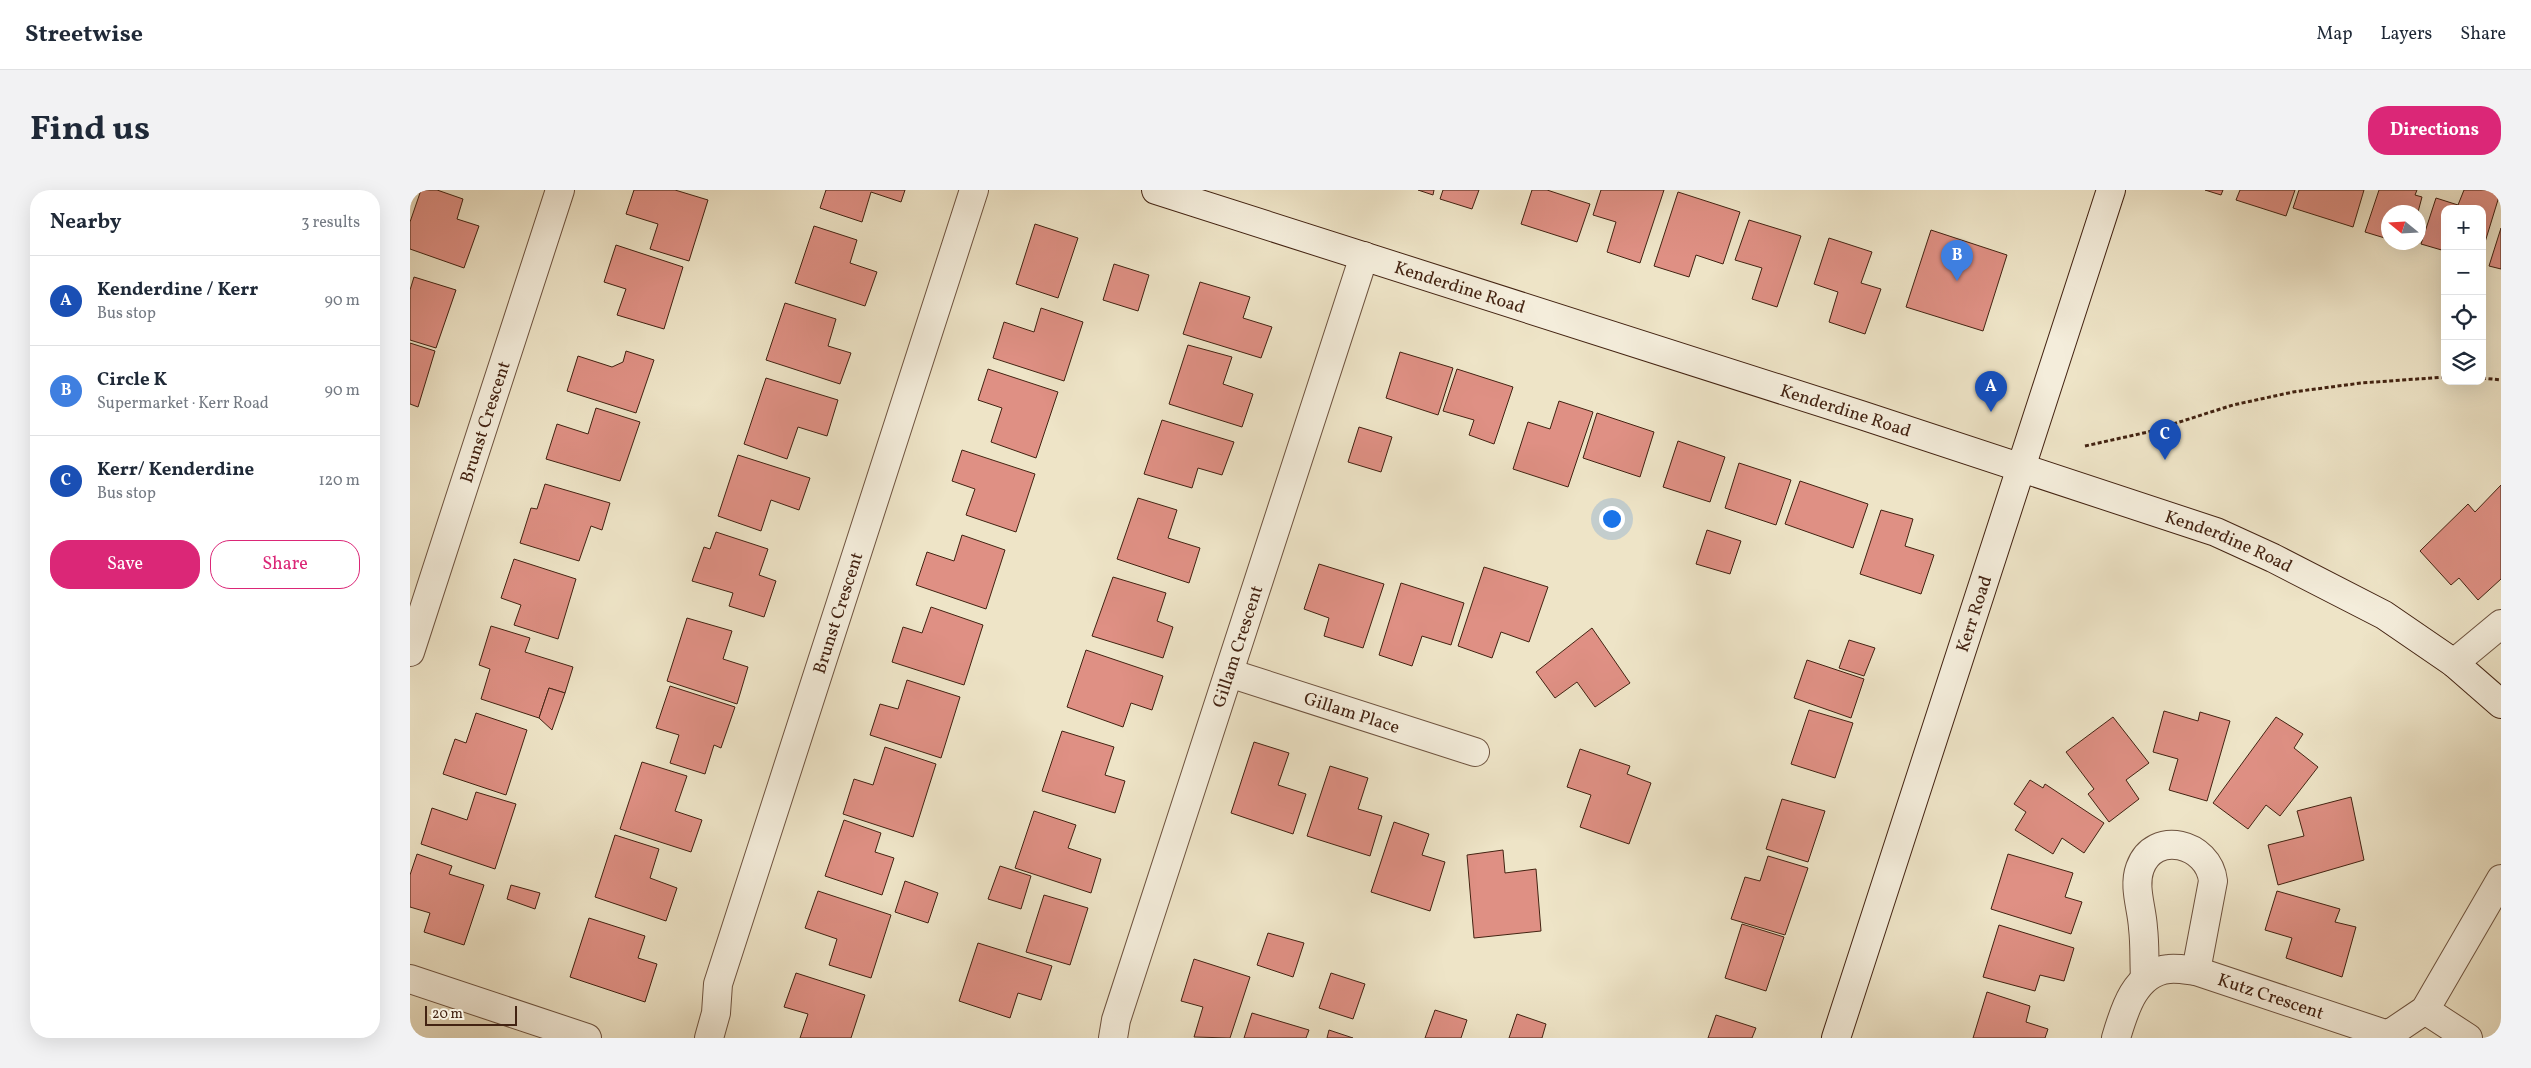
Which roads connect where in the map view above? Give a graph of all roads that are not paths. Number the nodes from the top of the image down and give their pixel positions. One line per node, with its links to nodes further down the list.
1 (560, 190): 8 (street, Brunst Crescent)
2 (974, 190): 20 (street, Brunst Crescent)
3 (1156, 190): 5 (street, Kenderdine Road)
4 (2110, 190): 6 (street, Kerr Road)
5 (1364, 256): 6 (street, Kenderdine Road); 10 (street, Gillam Crescent)
6 (2022, 469): 9 (street, Kenderdine Road); 22 (street, Kerr Road)
7 (2501, 624): 9 (street)
8 (410, 652)
9 (2454, 663): 11 (street, Kenderdine Road)
10 (1229, 673): 12 (street, Gillam Place); 21 (street, Gillam Crescent)
11 (2501, 704)
12 (1475, 752)
13 (2501, 879): 17 (street, Kutz Crescent)
14 (2196, 971): 15 (street, Kutz Crescent); 15 (street, Kutz Crescent); 18 (street, Kutz Crescent)
15 (2145, 978): 23 (street)
16 (410, 979): 19 (street)
17 (2425, 1010): 18 (street, Kutz Crescent); 24 (street)
18 (2389, 1037)
19 (587, 1038)
20 (709, 1038)
21 (1113, 1038)
22 (1836, 1038)
23 (2116, 1038)
24 (2468, 1038)

